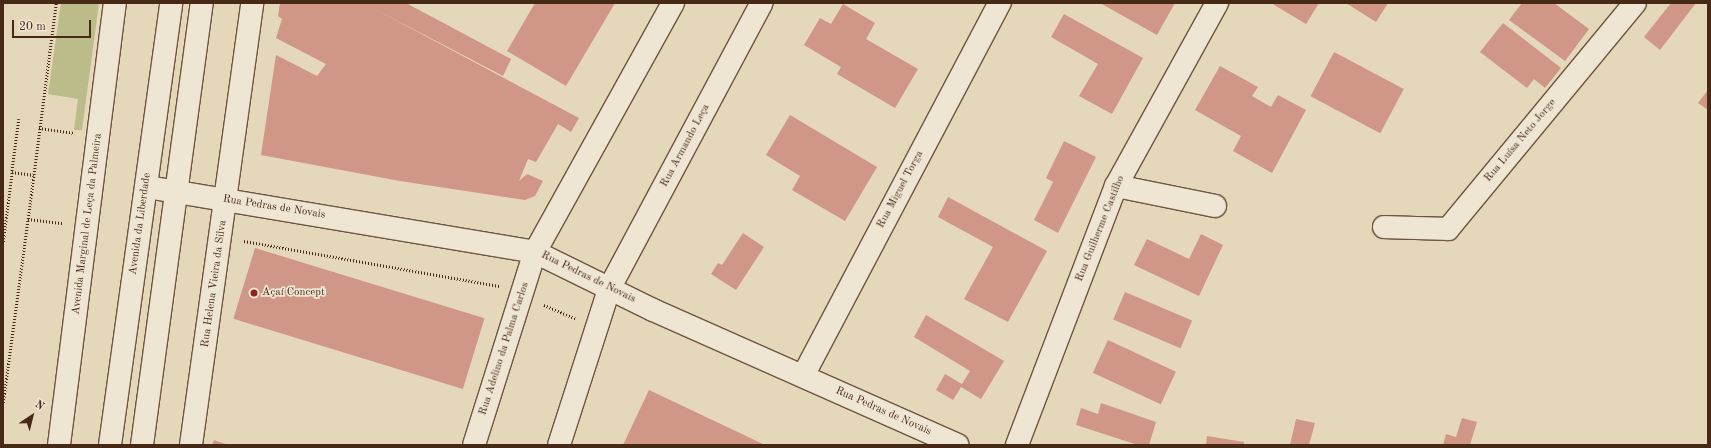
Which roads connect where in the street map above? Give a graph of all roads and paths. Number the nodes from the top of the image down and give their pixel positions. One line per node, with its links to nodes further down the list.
1 (56, 3): 12 (path)
2 (115, 3): 13 (street, Avenida Marginal de Leça da Palmeira)
3 (171, 3): 17 (street, Avenida da Liberdade)
4 (202, 3): 18 (street)
5 (252, 3): 19 (street, Rua Helena Vieira da Silva)
6 (673, 3): 26 (street)
7 (762, 3): 27 (street, Rua Armando Leça)
8 (1000, 3): 30 (street, Rua Miguel Torga)
9 (1217, 3): 16 (street, Rua Guilherme Castilho)
10 (1635, 3): 22 (street, Rua Luísa Neto Jorge)
11 (19, 119): 14 (path)
12 (39, 128): 13 (path); 15 (path)
13 (99, 137): 23 (street, Avenida Marginal de Leça da Palmeira)
14 (12, 172): 15 (path); 25 (path)
15 (34, 175): 21 (path)
16 (1116, 186): 20 (street); 39 (street, Rua Guilherme Castilho)
17 (146, 187): 18 (street, Rua Pedras de Novais); 33 (street, Avenida da Liberdade)
18 (176, 192): 19 (street, Rua Pedras de Novais); 34 (street)
19 (227, 200): 26 (street, Rua Pedras de Novais); 35 (street, Rua Helena Vieira da Silva)
20 (1215, 206)
21 (28, 218): 23 (path); 31 (path)
22 (1384, 226)
23 (88, 227): 32 (street, Avenida Marginal de Leça da Palmeira)
24 (244, 241): 28 (path)
25 (3, 242)
26 (536, 252): 27 (street, Rua Pedras de Novais); 28 (street, Rua Adelino da Palma Carlos)
27 (609, 289): 29 (street); 30 (street, Rua Pedras de Novais)
28 (522, 296): 29 (path); 36 (street, Rua Adelino da Palma Carlos)
29 (597, 327): 37 (street)
30 (803, 376): 38 (street, Rua Pedras de Novais)
31 (3, 403)
32 (59, 445)
33 (110, 445)
34 (142, 445)
35 (191, 445)
36 (474, 445)
37 (559, 445)
38 (958, 445)
39 (1017, 445)

